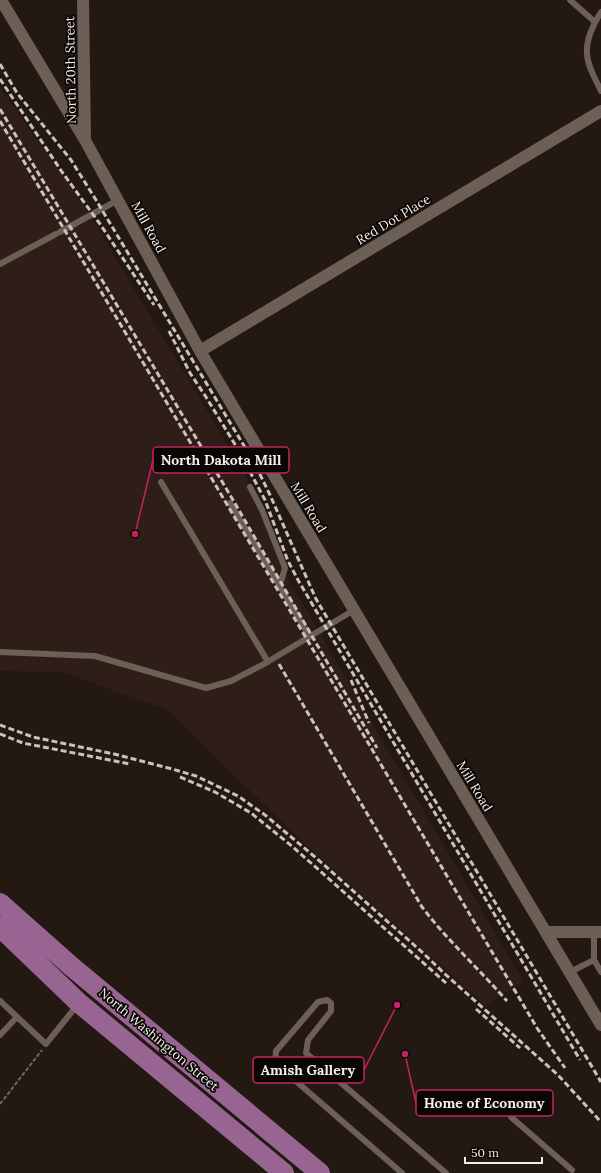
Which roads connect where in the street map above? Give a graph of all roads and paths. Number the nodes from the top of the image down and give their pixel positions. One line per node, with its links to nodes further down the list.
1 (1, 0): 8 (street, Mill Road)
2 (83, 0): 8 (street, North 20th Street)
3 (570, 0): 5 (lane)
4 (601, 12): 5 (lane)
5 (595, 22): 6 (lane)
6 (601, 91)
7 (601, 111): 11 (street, Red Dot Place)
8 (85, 140): 9 (street, Mill Road)
9 (118, 200): 10 (lane); 11 (street, Mill Road)
10 (0, 264)
11 (200, 351): 16 (street, Mill Road)
12 (161, 482): 19 (lane)
13 (250, 487): 15 (lane)
14 (230, 503): 15 (lane)
15 (280, 585): 17 (lane)
16 (354, 610): 17 (lane); 22 (street, Mill Road)
17 (310, 637): 19 (lane)
18 (0, 652): 19 (lane)
19 (268, 662)
20 (0, 903): 33 (main road, North Washington Street)
21 (0, 927): 28 (main road, North Washington Street)
22 (546, 932): 23 (street); 25 (street, Mill Road)
23 (598, 932): 24 (lane)
24 (594, 960): 25 (lane); 26 (lane)
25 (570, 972): 30 (street, Mill Road)
26 (601, 972)
27 (0, 1001): 29 (lane)
28 (79, 1003): 32 (lane); 34 (main road, North Washington Street)
29 (17, 1017): 31 (lane); 32 (lane)
30 (601, 1025)
31 (0, 1035)
32 (46, 1044): 35 (path)
33 (176, 1054): 34 (main road); 36 (main road, North Washington Street)
34 (162, 1072): 38 (main road, North Washington Street)
35 (0, 1104)
36 (247, 1112): 38 (main road); 39 (main road, North Washington Street)
37 (511, 1117): 40 (lane)
38 (232, 1130): 41 (main road, North Washington Street)
39 (311, 1170)
40 (572, 1170)
41 (284, 1173)
42 (402, 1173): 43 (lane)
43 (446, 1173)

